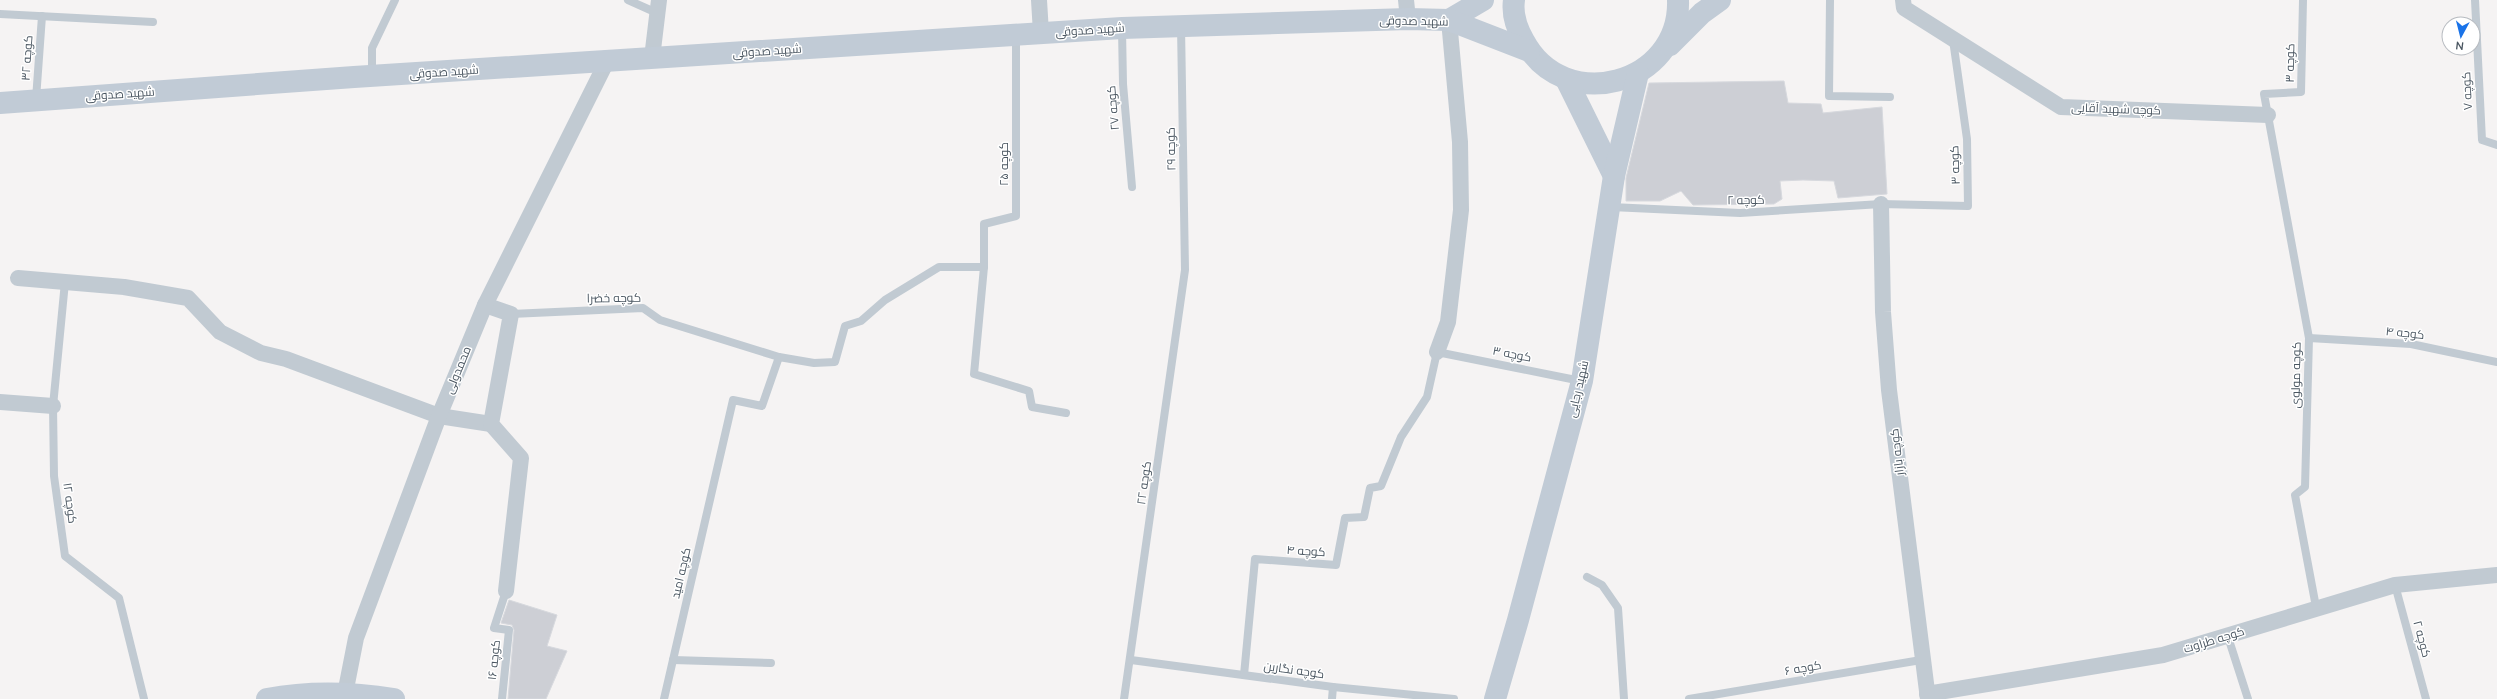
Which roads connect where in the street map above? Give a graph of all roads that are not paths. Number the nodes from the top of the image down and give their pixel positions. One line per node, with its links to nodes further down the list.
1 (395, 0): 28 (lane)
2 (628, 0): 12 (lane)
3 (1039, 0): 20 (street)
4 (1483, 0): 16 (main road)
5 (1514, 0): 23 (main road)
6 (1678, 0): 24 (main road)
7 (1720, 0): 24 (main road)
8 (1830, 0): 30 (lane)
9 (1903, 0): 22 (street, کوچه شهید آقایی)
10 (2303, 0): 33 (lane, کوچه ۳)
11 (2475, 0): 34 (lane, کوچه ۷)
12 (658, 6): 25 (street)
13 (1407, 10): 16 (main road, شهید صدوقی); 18 (main road, شهید صدوقی)
14 (0, 14): 15 (lane)
15 (42, 16): 17 (lane); 31 (lane, کوچه ۳۲)
16 (1449, 20): 23 (main road, شهید صدوقی); 46 (street)
17 (153, 22)
18 (1180, 26): 19 (main road, شهید صدوقی); 40 (lane, کوچه ۲۹)
19 (1122, 28): 20 (main road, شهید صدوقی); 36 (lane, کوچه ۲۷)
20 (1041, 33): 21 (main road, شهید صدوقی)
21 (1016, 35): 25 (main road, شهید صدوقی); 39 (lane, کوچه ۲۵)
22 (1952, 38): 33 (street, کوچه شهید آقایی); 37 (lane, کوچه ۳)
23 (1529, 51): 29 (main road)
24 (1659, 56): 27 (main road)
25 (652, 58): 26 (main road, شهید صدوقی)
26 (607, 61): 28 (main road, شهید صدوقی); 43 (street, محمدولی)
27 (1638, 73): 29 (main road); 35 (main road, شهید رجایی)
28 (372, 76): 31 (main road, شهید صدوقی)
29 (1566, 79): 35 (main road)
30 (1890, 97)
31 (36, 100): 32 (main road, شهید صدوقی)
32 (0, 103)
33 (2268, 116): 45 (lane, کوچه مولوی)
34 (2497, 145)
35 (1614, 176): 38 (main road, شهید رجایی)
36 (1132, 187)
37 (1881, 204): 38 (lane, کوچه ۲); 63 (street, کوچه بازار)
38 (1611, 208): 49 (main road, شهید رجایی)
39 (984, 267): 47 (lane, کوچه خضرا); 52 (lane)
40 (1185, 270): 62 (lane, کوچه ۲۲)
41 (18, 278): 42 (street)
42 (65, 282): 51 (lane, کوچه ۱۲); 53 (street)
43 (485, 305): 44 (street); 53 (street, محمدولی)
44 (511, 314): 47 (lane, کوچه خضرا); 54 (street)
45 (2309, 338): 48 (lane, کوچه ۴); 59 (lane, کوچه مولوی)
46 (1437, 352): 49 (lane, کوچه ۳); 65 (lane, کوچه ۴)
47 (779, 358): 61 (lane, کوچه امید)
48 (2497, 362)
49 (1582, 381): 77 (main road, شهید رجایی)
50 (0, 402): 51 (street)
51 (53, 406): 69 (lane, کوچه ۱۲)
52 (1066, 413)
53 (438, 416): 54 (street); 67 (street, محمدولی)
54 (491, 424): 58 (street)
55 (2497, 575): 57 (street, کوچه طراوت)
56 (1587, 577): 78 (lane)
57 (2395, 585): 59 (street, کوچه طراوت); 81 (lane, کوچه ۲)
58 (506, 591): 72 (lane, کوچه ۱۶)
59 (2316, 608): 60 (street, کوچه طراوت)
60 (2228, 637): 68 (street, کوچه طراوت); 80 (lane)
61 (672, 660): 64 (lane); 73 (lane, کوچه امید)
62 (1131, 660): 65 (lane, کوچه نگارین); 74 (lane, کوچه ۲۲)
63 (1921, 660): 68 (street, کوچه بازار); 79 (lane, کوچه ۶)
64 (771, 663)
65 (1244, 675): 66 (lane, کوچه نگارین)
66 (1333, 687): 75 (lane); 76 (lane, کوچه نگارین)
67 (345, 694): 70 (main road); 71 (main road)
68 (1928, 696)
69 (144, 699)
70 (267, 699)
71 (394, 699)
72 (502, 699)
73 (664, 699)
74 (1124, 699)
75 (1332, 699)
76 (1454, 699)
77 (1495, 699)
78 (1624, 699)
79 (1689, 699)
80 (2248, 699)
81 (2426, 699)

